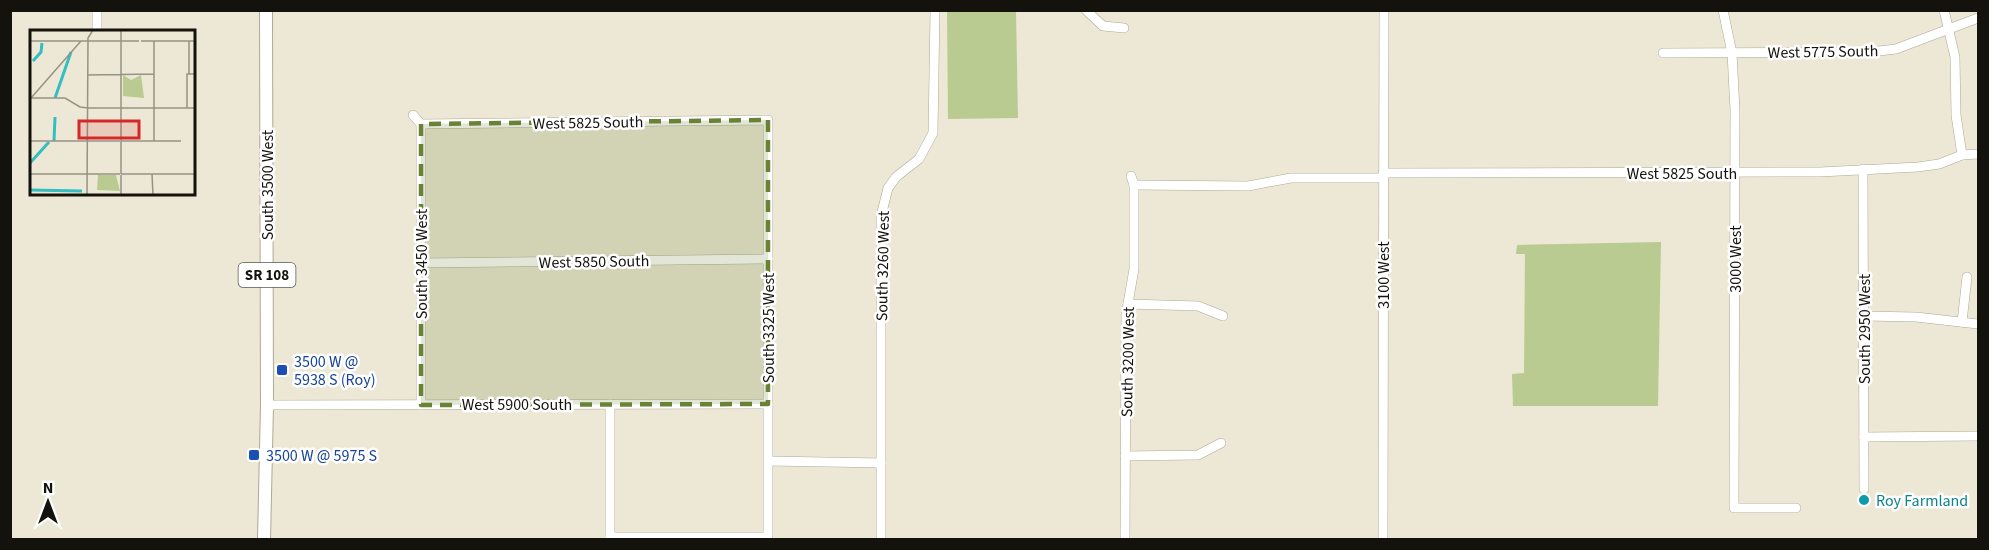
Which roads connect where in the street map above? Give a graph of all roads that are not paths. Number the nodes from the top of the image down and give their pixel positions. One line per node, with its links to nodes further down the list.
1 (97, 10): 11 (street)
2 (266, 10): 33 (main road, South 3500 West / SR 108)
3 (935, 10): 40 (street, South 3260 West)
4 (1086, 10): 9 (street)
5 (1384, 10): 21 (street, 3100 West)
6 (1723, 10): 13 (street, 3000 West)
7 (1944, 10): 10 (street)
8 (1978, 18): 10 (street, West 5775 South)
9 (1124, 28)
10 (1948, 29): 13 (street, West 5775 South); 18 (street)
11 (97, 30)
12 (1663, 53): 13 (street, West 5775 South)
13 (1732, 53): 20 (street, 3000 West)
14 (413, 115): 16 (street)
15 (768, 120): 16 (street, West 5825 South); 23 (street, South 3325 West)
16 (421, 124): 24 (street, South 3450 West)
17 (1978, 154): 18 (street, West 5825 South)
18 (1962, 155): 19 (street, West 5825 South)
19 (1863, 169): 20 (street, West 5825 South); 28 (street, South 2950 West)
20 (1735, 173): 21 (street, West 5825 South); 42 (street, 3000 West)
21 (1383, 175): 22 (street, West 5825 South); 47 (street, 3100 West)
22 (1132, 180): 26 (street, South 3200 West)
23 (768, 259): 24 (street, West 5850 South); 32 (street, South 3325 West)
24 (421, 263): 34 (street, South 3450 West)
25 (1967, 277): 29 (street)
26 (1128, 304): 27 (street); 38 (street, South 3200 West)
27 (1223, 316)
28 (1864, 316): 29 (street); 36 (street, South 2950 West)
29 (1962, 322): 30 (street)
30 (1978, 324)
31 (610, 404): 32 (street, West 5900 South); 34 (street, West 5900 South); 43 (street)
32 (768, 404): 39 (street, South 3325 West)
33 (267, 405): 34 (street, West 5900 South); 44 (main road, South 3500 West / SR 108)
34 (421, 405)
35 (1978, 436): 36 (street)
36 (1864, 437): 41 (street, South 2950 West)
37 (1221, 443): 38 (street)
38 (1125, 456): 46 (street, South 3200 West)
39 (769, 461): 40 (street); 43 (street, South 3325 West)
40 (881, 463): 45 (street, South 3260 West)
41 (1864, 489)
42 (1796, 508)
43 (610, 538)
44 (264, 540)
45 (881, 540)
46 (1125, 540)
47 (1383, 540)

